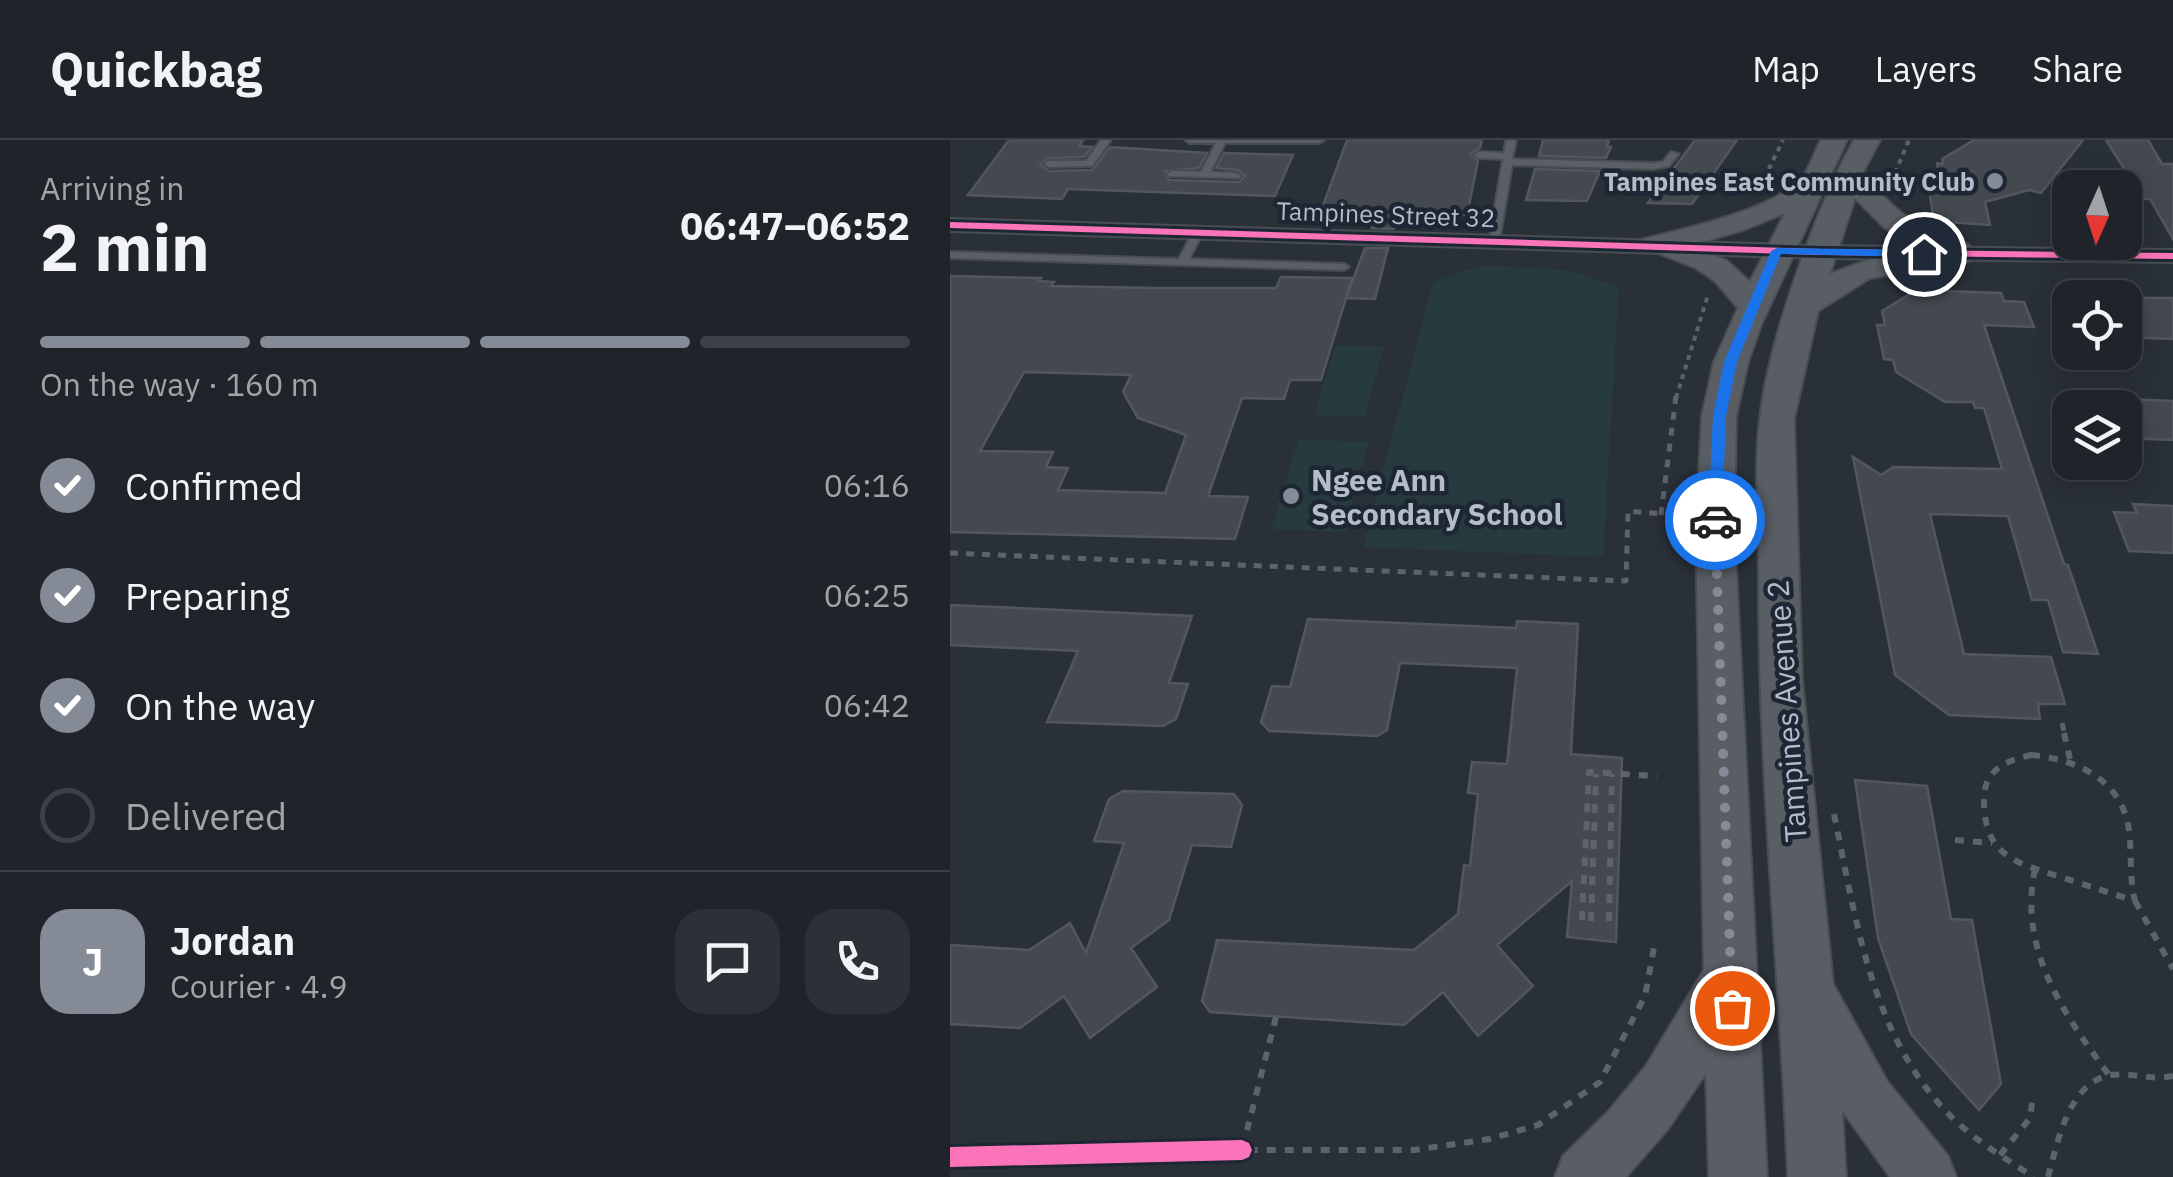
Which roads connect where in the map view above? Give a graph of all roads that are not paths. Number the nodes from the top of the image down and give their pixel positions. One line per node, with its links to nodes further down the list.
1 (1106, 140): 11 (lane)
2 (1190, 140): 7 (lane)
3 (1320, 140): 7 (lane)
4 (1510, 140): 10 (lane)
5 (1834, 140): 16 (main road, Tampines Avenue 2)
6 (1867, 140): 13 (main road, Tampines Avenue 2)
7 (1221, 141): 14 (lane)
8 (1674, 154): 10 (lane)
9 (1479, 155): 10 (lane)
10 (1507, 158): 19 (lane)
11 (1049, 164)
12 (1172, 174): 14 (lane)
13 (1850, 174): 22 (main road, Tampines Avenue 2); 23 (main road)
14 (1204, 175): 15 (lane)
15 (1236, 176)
16 (1812, 183): 20 (main road); 21 (main road, Tampines Avenue 2)
17 (950, 225): 18 (street, Tampines Street 32)
18 (1197, 234): 19 (street, Tampines Street 32); 29 (lane)
19 (1494, 242): 20 (street, Tampines Street 32)
20 (1658, 246): 21 (street, Tampines Street 32); 33 (main road)
21 (1777, 251): 22 (street, Tampines Street 32); 33 (main road, Tampines Avenue 2)
22 (1822, 252): 23 (street, Tampines Street 32); 32 (main road, Tampines Avenue 2)
23 (1969, 254): 25 (street, Tampines Street 32); 32 (main road)
24 (950, 256): 29 (lane)
25 (2052, 256)
26 (2173, 256): 27 (street)
27 (2142, 257)
28 (2135, 260): 30 (street)
29 (1182, 264): 31 (lane)
30 (2173, 265)
31 (1344, 267)
32 (1804, 306): 35 (main road, Tampines Avenue 2)
33 (1753, 307): 34 (main road, Tampines Avenue 2)
34 (1730, 974): 36 (main road); 37 (main road, Tampines Avenue 2)
35 (1807, 992): 38 (main road, Tampines Avenue 2); 39 (main road)
36 (1584, 1177)
37 (1738, 1177)
38 (1817, 1177)
39 (1927, 1177)

